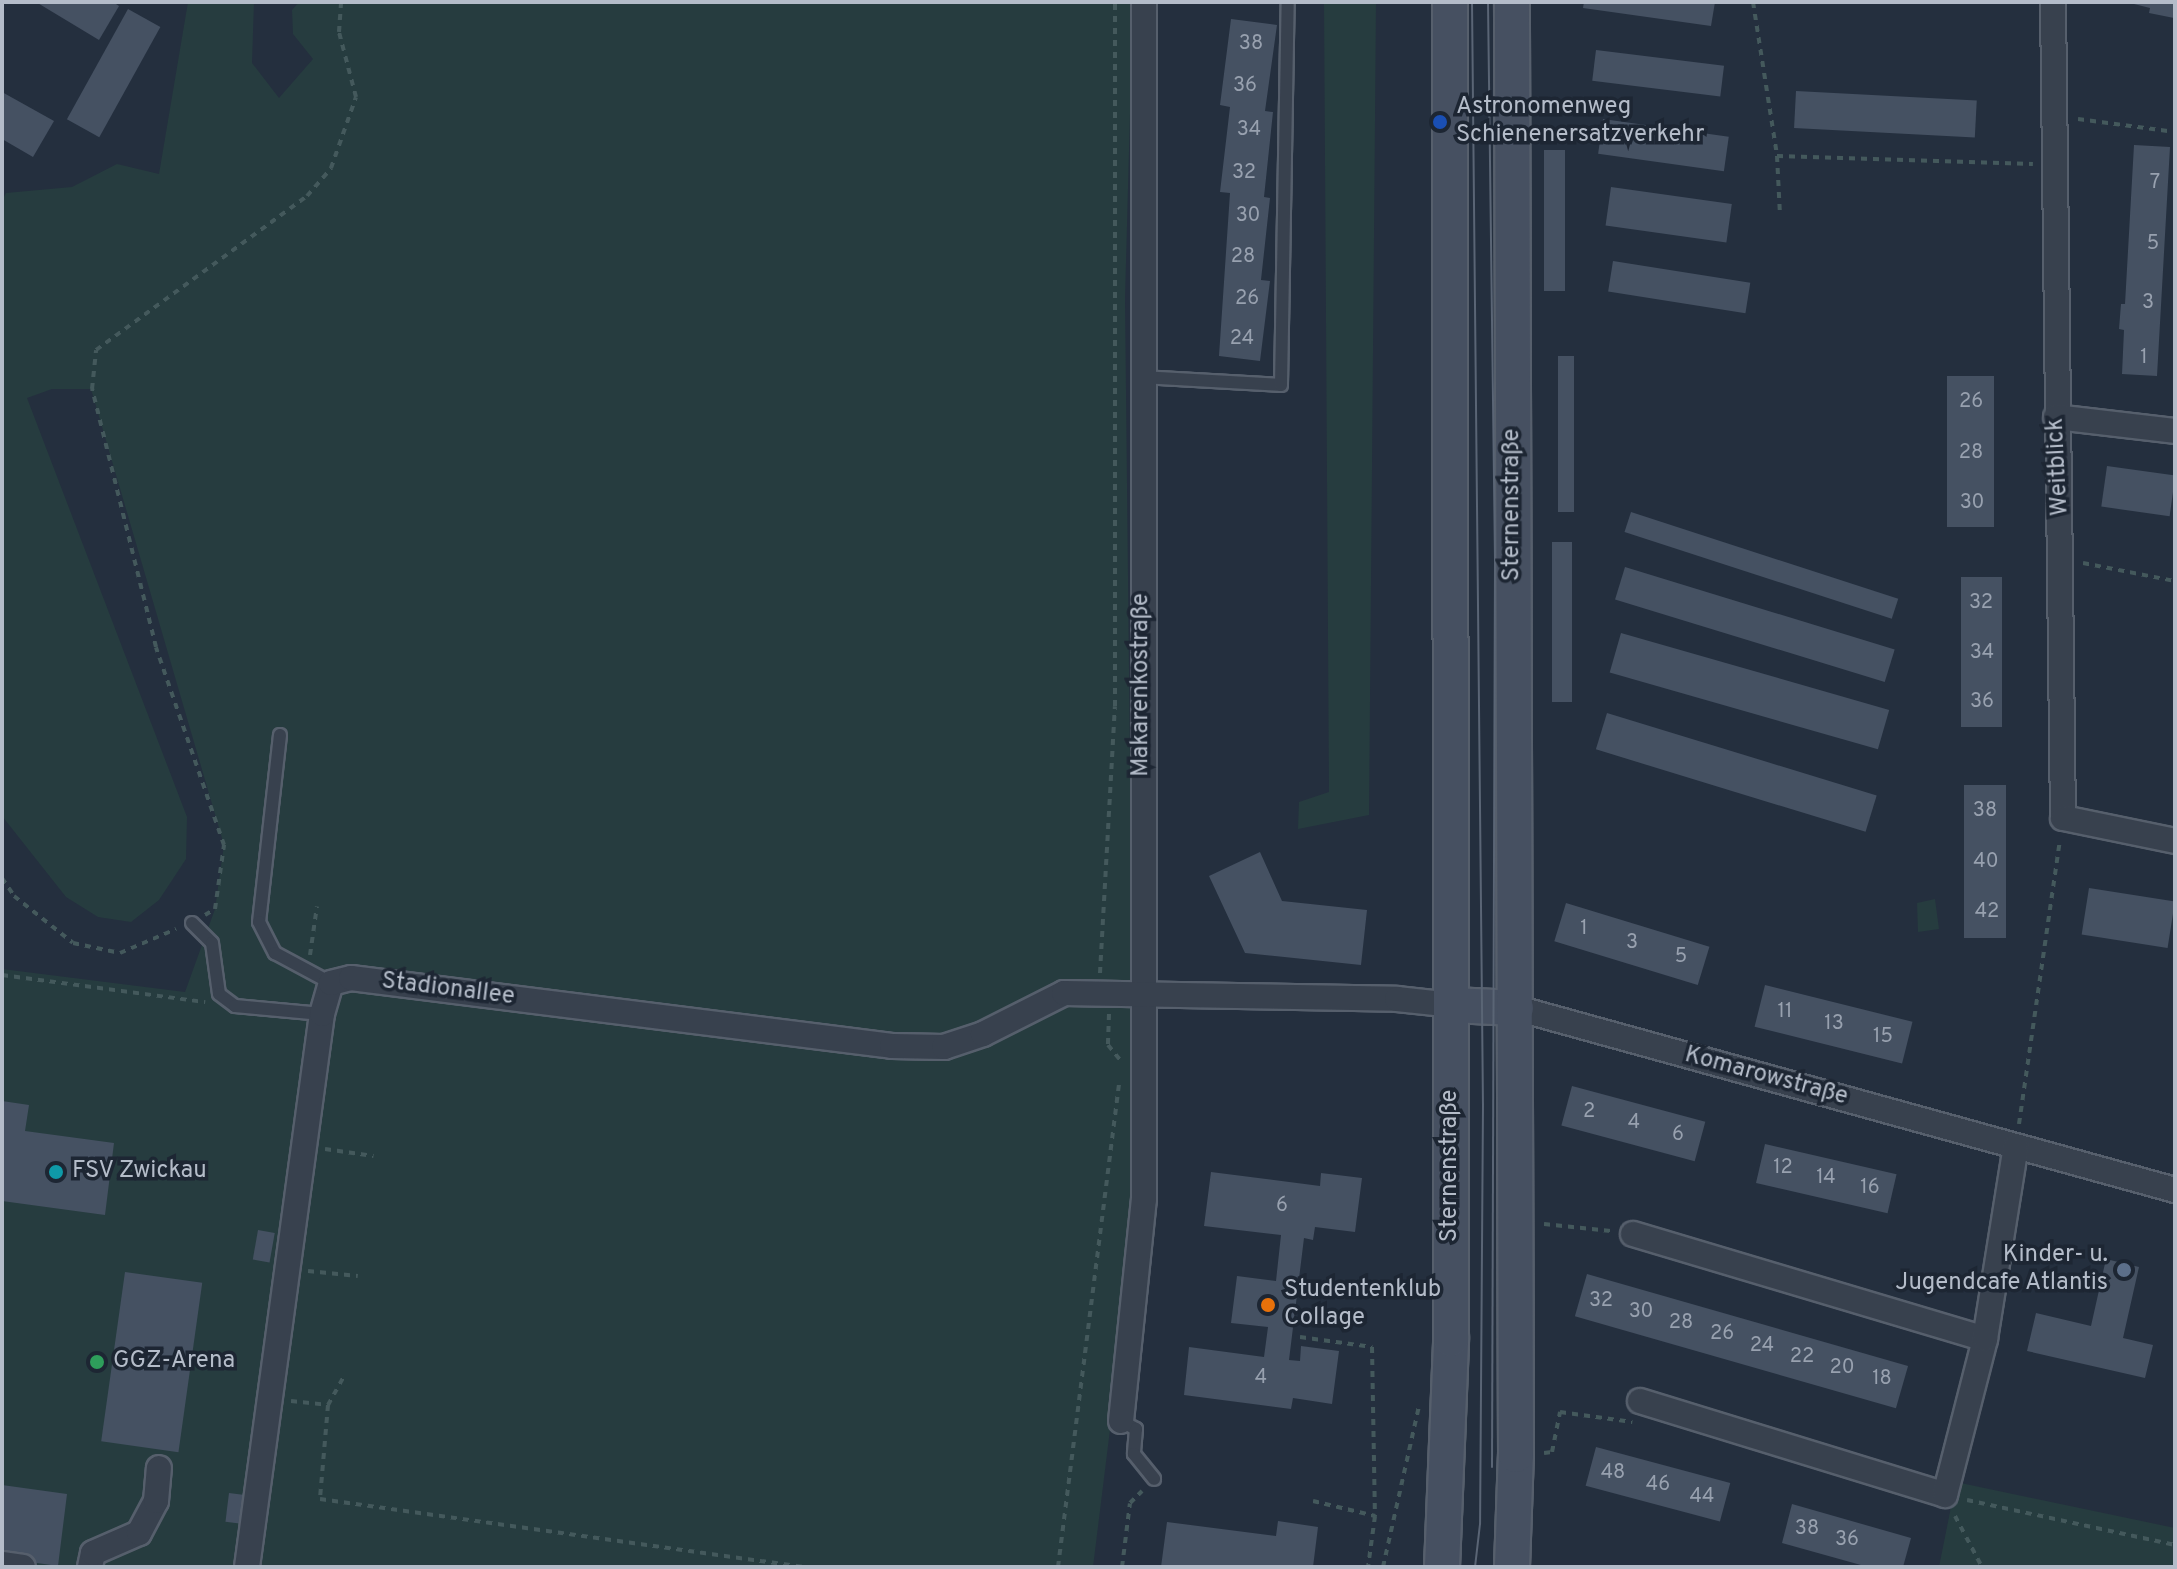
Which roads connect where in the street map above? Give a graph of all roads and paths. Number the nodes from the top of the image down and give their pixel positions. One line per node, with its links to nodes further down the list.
1 (341, 2): 24 (path)
2 (1115, 2): 28 (path)
3 (1144, 2): 14 (street, Makarenkostraße)
4 (1288, 2): 14 (lane)
5 (1450, 2): 30 (street, Sternenstraße)
6 (1512, 2): 32 (street, Sternenstraße)
7 (1753, 2): 11 (path)
8 (2053, 2): 9 (street, Weitblick)
9 (2054, 116): 10 (path); 12 (street, Weitblick)
10 (2175, 132)
11 (1777, 156): 12 (path); 13 (path)
12 (2056, 164): 15 (street, Weitblick)
13 (1780, 215)
14 (1143, 377): 29 (street, Makarenkostraße)
15 (2056, 417): 16 (street); 17 (street, Weitblick)
16 (2175, 431)
17 (2063, 559): 18 (path); 20 (street, Weitblick)
18 (2175, 581)
19 (280, 735): 25 (lane)
20 (2063, 818): 21 (street); 35 (path)
21 (2175, 841)
22 (2, 878): 24 (path)
23 (317, 906): 25 (path)
24 (192, 923): 31 (lane)
25 (308, 968): 27 (lane)
26 (2, 975): 31 (path)
27 (331, 983): 28 (street, Stadionallee); 33 (street)
28 (1109, 991): 29 (street, Stadionallee); 62 (path)
29 (1141, 992): 30 (street); 49 (street, Makarenkostraße)
30 (1452, 1005): 32 (street); 66 (street, Sternenstraße)
31 (235, 1006): 33 (lane)
32 (1516, 1008): 35 (street, Komarowstraße); 38 (street, Sternenstraße)
33 (322, 1014): 34 (street)
34 (307, 1146): 36 (path); 40 (street)
35 (2016, 1146): 37 (street, Komarowstraße); 43 (street)
36 (373, 1156)
37 (2175, 1190)
38 (1515, 1221): 39 (path); 50 (street, Sternenstraße)
39 (1633, 1234): 43 (street)
40 (290, 1268): 41 (path); 45 (street)
41 (358, 1276)
42 (1300, 1337): 55 (path)
43 (1985, 1339): 53 (street)
44 (344, 1376): 48 (path)
45 (271, 1398): 48 (path); 60 (street)
46 (1422, 1400): 65 (path)
47 (1640, 1401): 50 (path); 53 (street)
48 (328, 1405): 61 (path)
49 (1121, 1421): 52 (lane, Makarenkostraße)
50 (1516, 1455): 67 (street, Sternenstraße)
51 (159, 1468): 59 (street)
52 (1154, 1479): 63 (path)
53 (1945, 1495): 56 (path); 68 (path)
54 (1313, 1501): 55 (path)
55 (1375, 1516): 64 (path)
56 (2175, 1545)
57 (2, 1564): 58 (street)
58 (23, 1567)
59 (90, 1567)
60 (247, 1567)
61 (802, 1567)
62 (1058, 1567)
63 (1122, 1567)
64 (1368, 1567)
65 (1383, 1567)
66 (1442, 1567)
67 (1512, 1567)
68 (1982, 1567)

